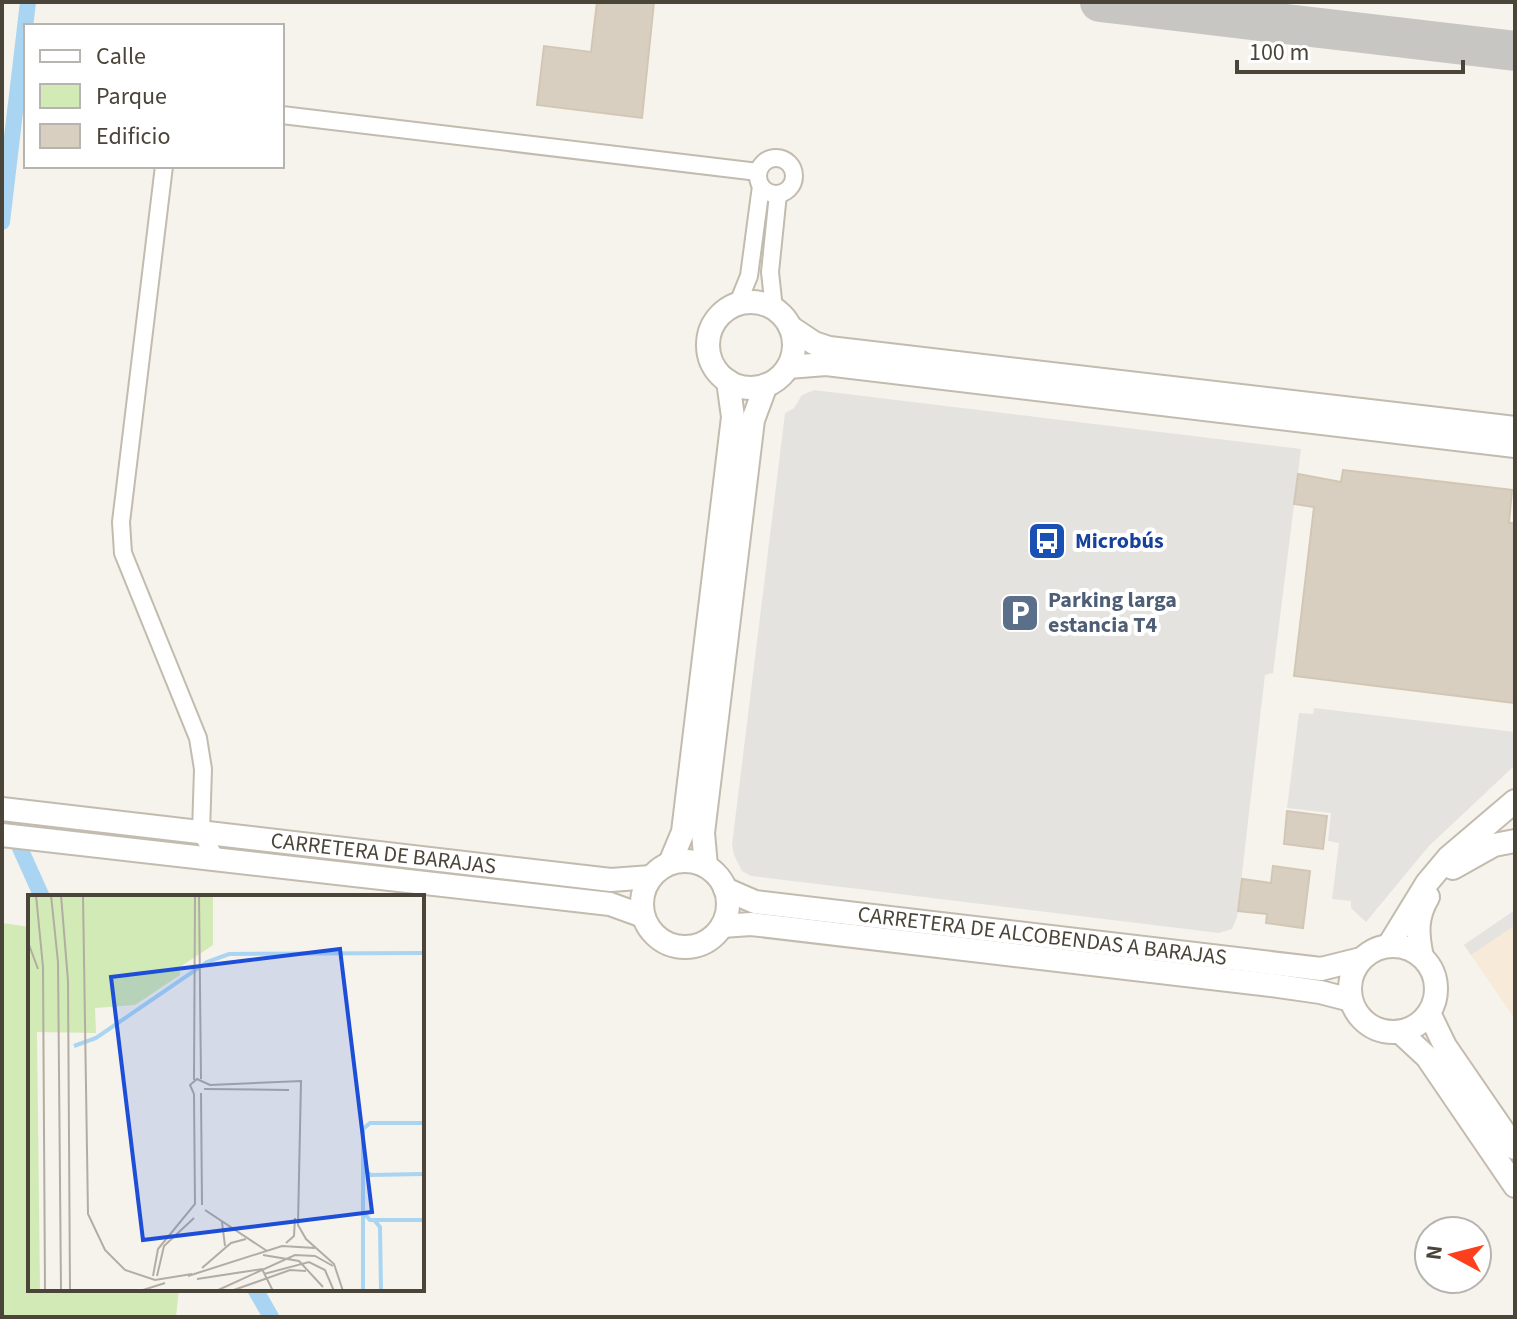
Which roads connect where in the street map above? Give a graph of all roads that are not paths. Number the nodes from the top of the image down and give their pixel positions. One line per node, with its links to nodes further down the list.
1 (284, 115): 3 (street)
2 (164, 168): 15 (street)
3 (760, 179): 4 (street); 4 (street); 5 (street)
4 (778, 194): 6 (street)
5 (738, 303): 6 (street); 9 (street)
6 (774, 309): 7 (street)
7 (790, 327): 8 (street); 11 (street)
8 (788, 367): 10 (street); 12 (street)
9 (728, 381): 10 (street); 19 (street)
10 (766, 385): 20 (street)
11 (1515, 428)
12 (1515, 446)
13 (1515, 801): 25 (street)
14 (2, 809): 15 (street, CARRETERA DE BARAJAS)
15 (201, 832): 18 (street); 21 (street, CARRETERA DE BARAJAS)
16 (2, 835): 18 (street, CARRETERA DE BARAJAS)
17 (1515, 841): 26 (street)
18 (216, 859): 23 (street, CARRETERA DE BARAJAS)
19 (670, 863): 20 (street); 21 (street)
20 (706, 866): 22 (street)
21 (651, 877): 23 (street)
22 (725, 889): 24 (street); 27 (street, CARRETERA DE ALCOBENDAS A BARAJAS)
23 (643, 916): 24 (street)
24 (722, 926): 28 (street, CARRETERA DE ALCOBENDAS A BARAJAS)
25 (1389, 945): 26 (street); 27 (street)
26 (1422, 957): 29 (street)
27 (1361, 959): 28 (street)
28 (1351, 1000): 30 (street)
29 (1429, 1013): 30 (street); 31 (street)
30 (1400, 1032): 32 (street)
31 (1515, 1148)
32 (1515, 1186)

